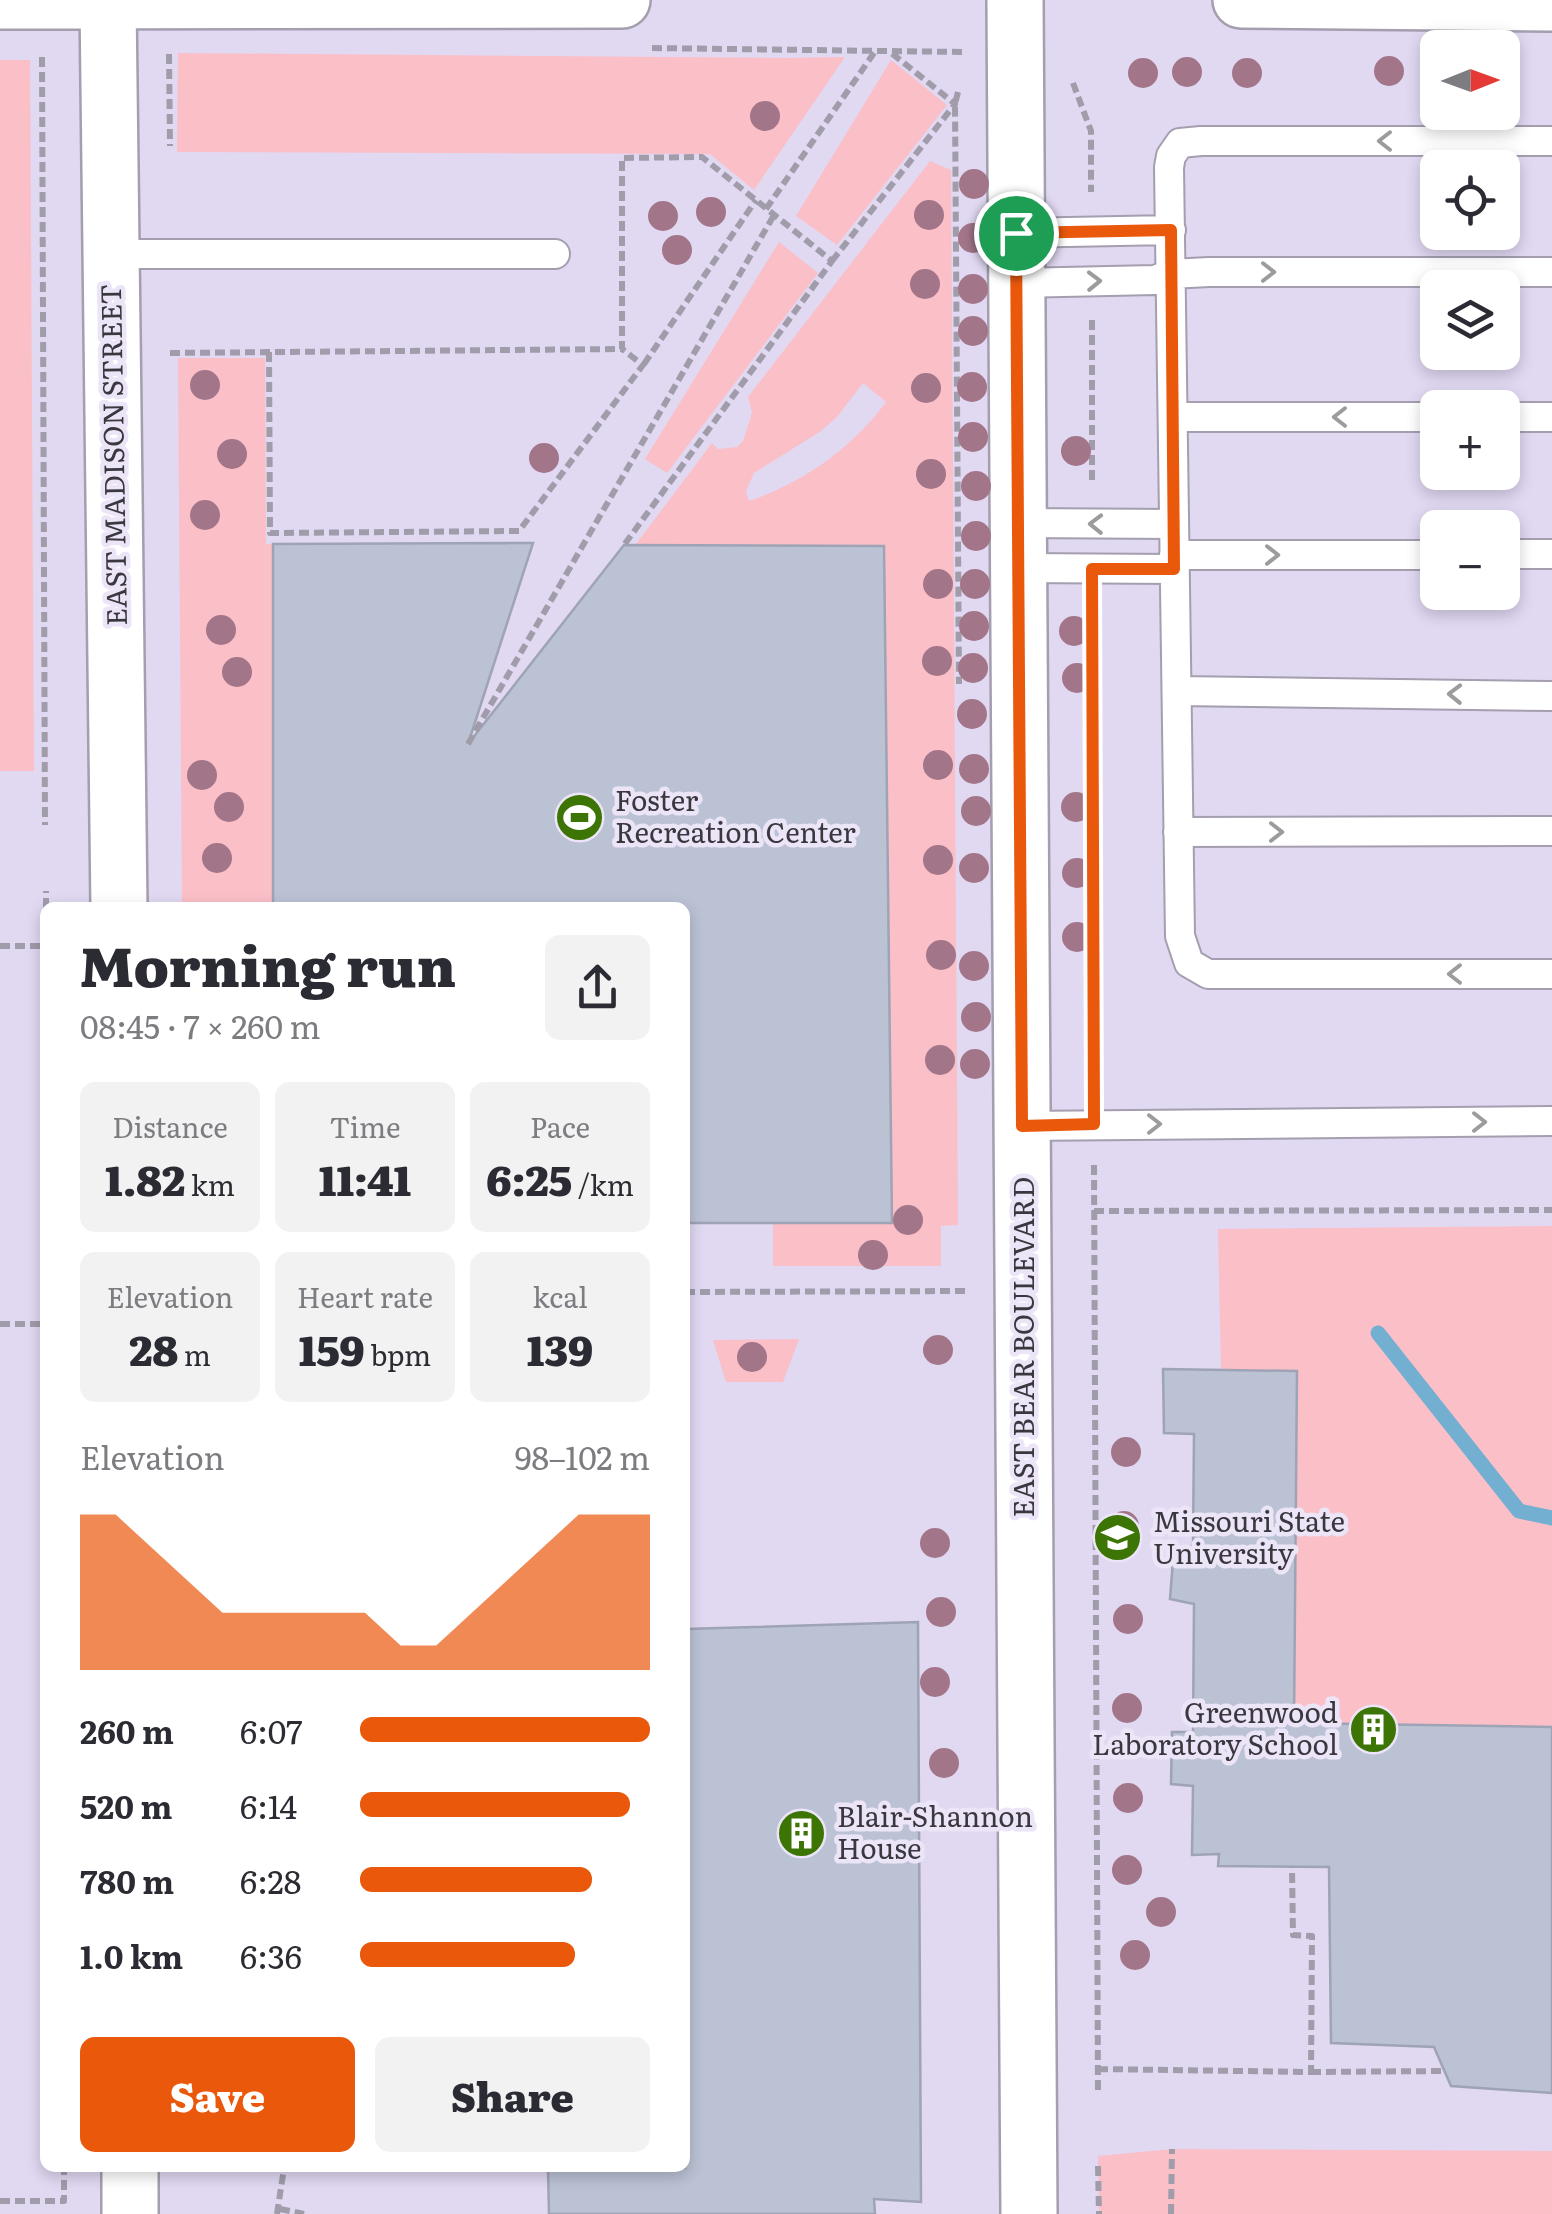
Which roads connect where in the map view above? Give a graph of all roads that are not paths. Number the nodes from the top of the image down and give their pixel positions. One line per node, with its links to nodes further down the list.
1 (1015, 0): 11 (street, EAST BEAR BOULEVARD)
2 (1241, 0): 5 (street)
3 (0, 1): 4 (street)
4 (108, 2): 6 (street); 9 (street, EAST MADISON STREET)
5 (1552, 3)
6 (630, 24)
7 (1552, 142): 8 (lane, one-way to 8)
8 (1171, 230): 11 (lane); 13 (lane)
9 (112, 254): 10 (lane); 28 (street, EAST MADISON STREET)
10 (555, 254)
11 (1017, 258): 13 (lane, one-way to 13); 19 (street, EAST BEAR BOULEVARD)
12 (1552, 272): 13 (lane, one-way to 12)
13 (1170, 274): 14 (lane)
14 (1173, 416): 15 (lane, one-way to 14); 18 (lane)
15 (1420, 417)
16 (1520, 417): 17 (lane)
17 (1552, 417)
18 (1174, 524): 19 (lane, one-way to 19); 23 (lane)
19 (1018, 546): 23 (lane); 31 (street, EAST BEAR BOULEVARD)
20 (1520, 554): 21 (lane)
21 (1552, 554)
22 (1420, 555): 23 (lane, one-way to 22)
23 (1174, 562): 24 (lane)
24 (1177, 692): 25 (lane, one-way to 24); 27 (lane)
25 (1552, 696)
26 (1552, 831): 27 (lane, one-way to 26)
27 (1178, 832): 29 (lane, one-way to 27)
28 (119, 902)
29 (1552, 974)
30 (1552, 1121): 31 (lane, one-way to 30)
31 (1022, 1126): 34 (street, EAST BEAR BOULEVARD)
32 (130, 2172): 33 (street)
33 (130, 2214)
34 (1029, 2214)

